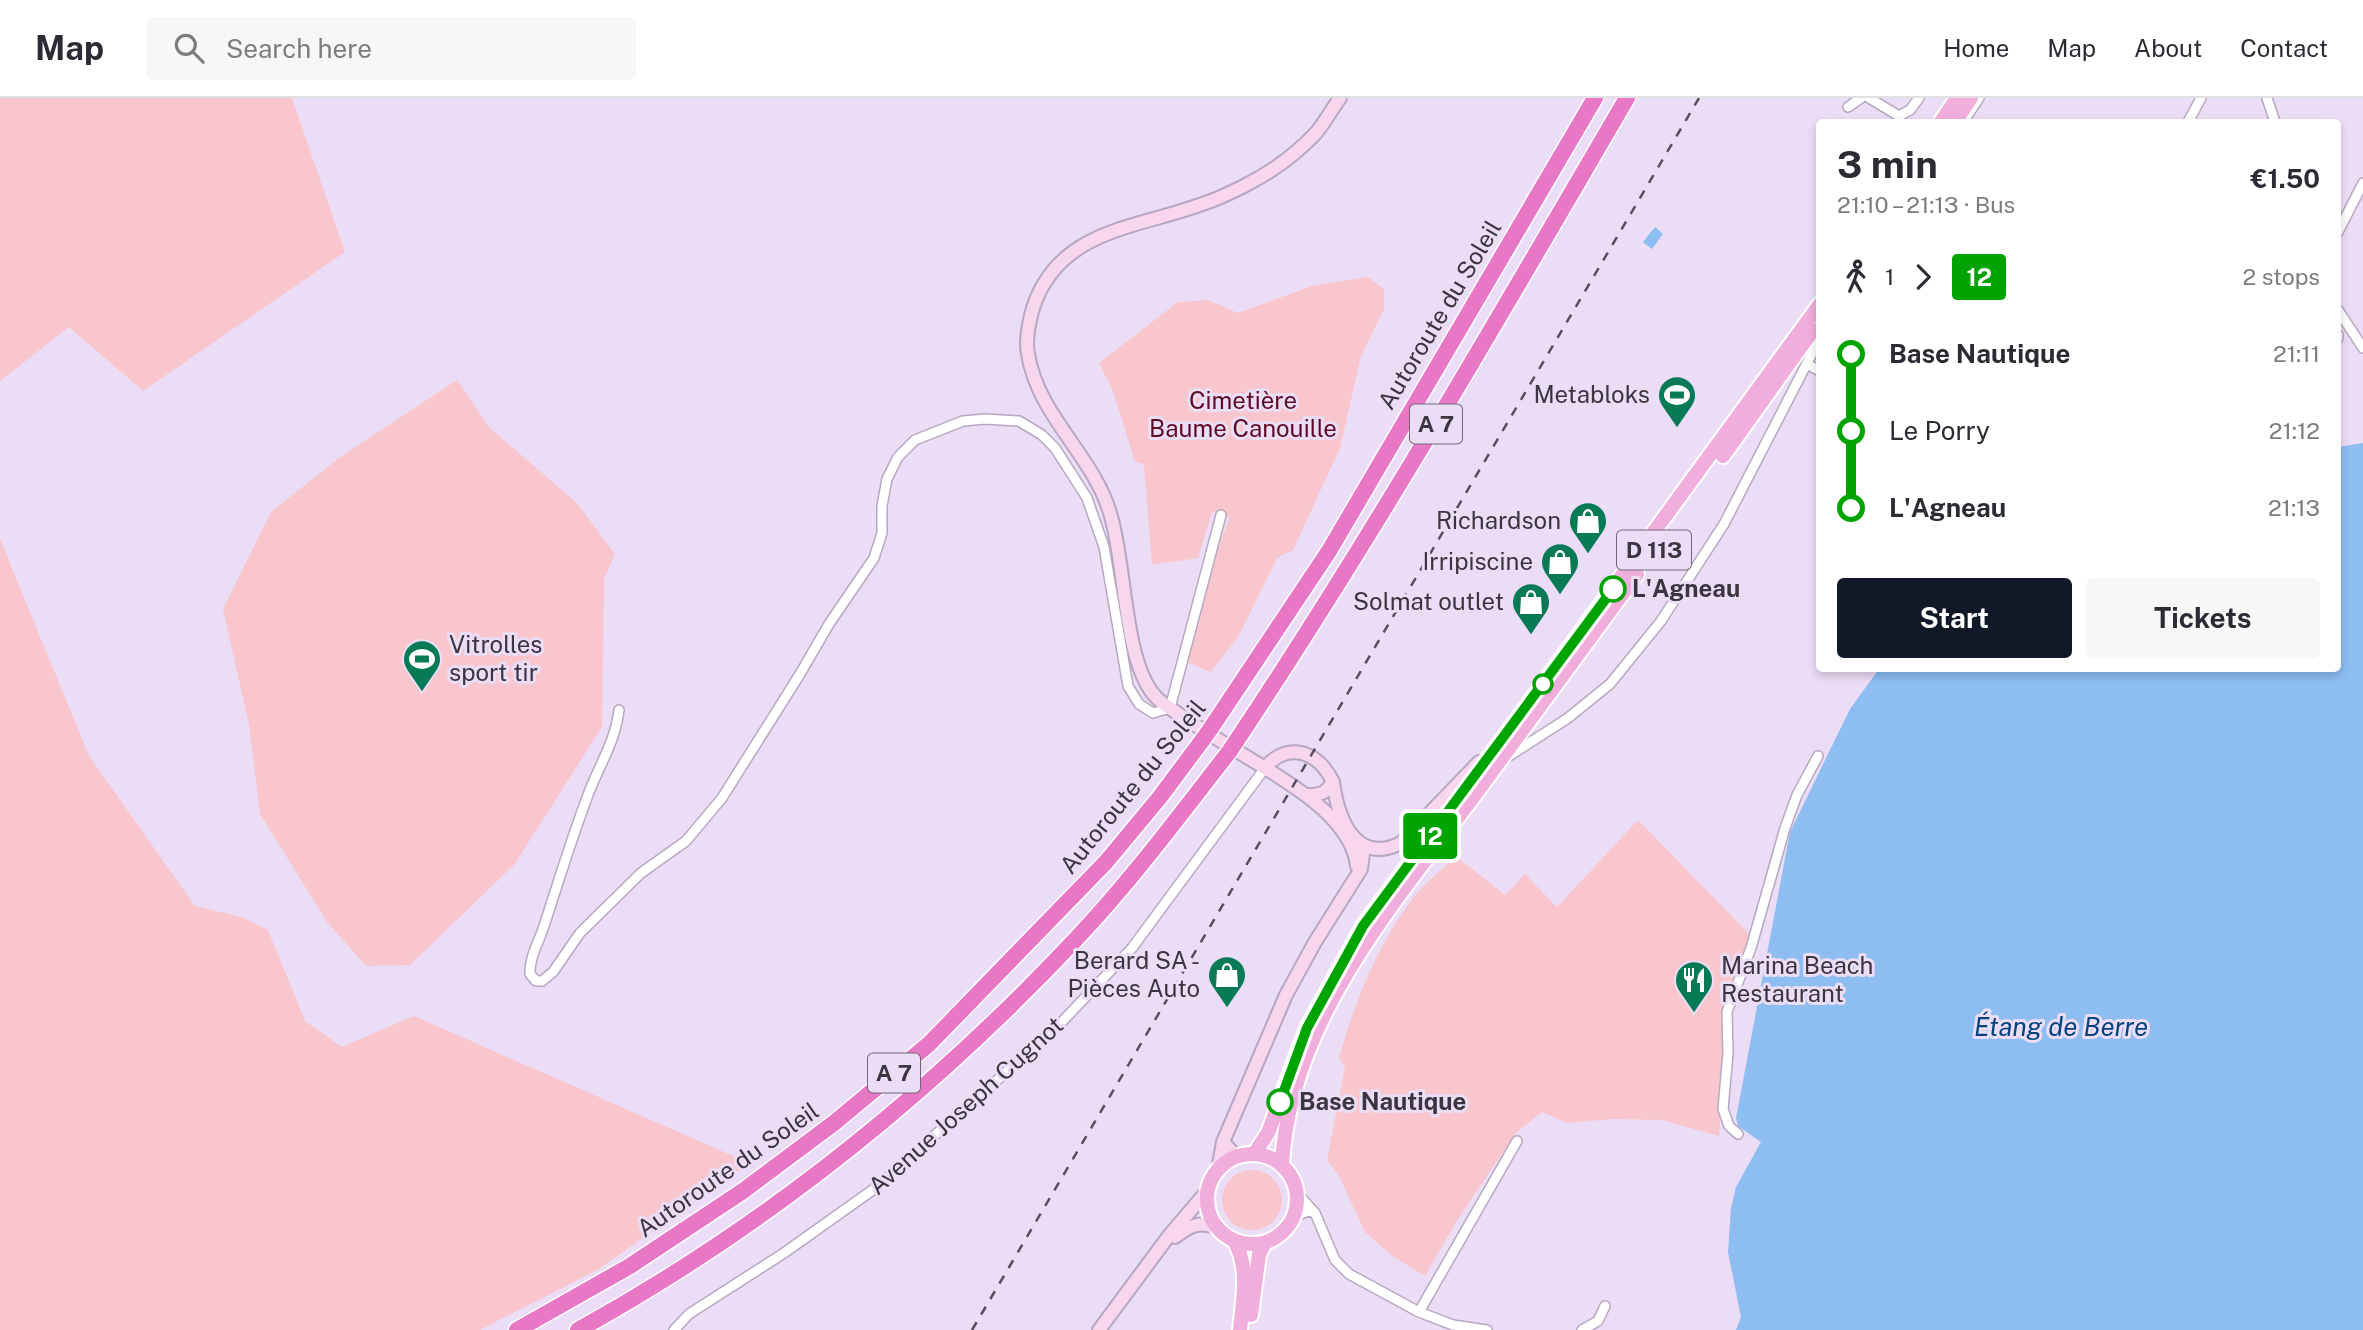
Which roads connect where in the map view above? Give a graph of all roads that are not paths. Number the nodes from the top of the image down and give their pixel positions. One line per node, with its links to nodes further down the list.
1 (1340, 98): 28 (main road)
2 (1595, 98): 55 (highway, Autoroute du Soleil / A 7)
3 (1627, 98): 56 (highway, Autoroute du Soleil / A 7)
4 (1861, 98): 12 (street)
5 (1869, 98): 6 (street)
6 (1919, 98)
7 (1957, 98): 13 (main road)
8 (1971, 98): 14 (main road)
9 (1979, 98): 15 (street)
10 (2201, 98): 16 (street)
11 (2267, 98): 17 (street)
12 (1848, 107)
13 (1943, 119)
14 (1957, 119)
15 (1966, 119)
16 (2190, 119)
17 (2274, 119)
18 (2363, 183): 19 (street)
19 (2341, 226)
20 (1816, 309): 30 (main road, D 113)
21 (2341, 315): 24 (street)
22 (1816, 326): 33 (main road, D 113)
23 (1816, 346): 25 (street)
24 (2363, 348)
25 (1807, 364): 26 (street); 33 (street)
26 (1816, 370)
27 (1221, 515): 28 (street)
28 (1170, 708): 29 (street); 32 (main road)
29 (619, 710)
30 (1508, 732): 36 (main road); 41 (main road, D 113)
31 (1818, 755): 38 (street)
32 (1265, 768): 34 (main road); 35 (main road); 57 (street, Avenue Joseph Cugnot)
33 (1486, 779): 43 (main road, D 113)
34 (1333, 782): 35 (main road); 36 (main road)
35 (1308, 795): 37 (main road)
36 (1361, 844): 37 (main road)
37 (1357, 876): 40 (main road)
38 (1738, 1134)
39 (1517, 1141): 54 (street)
40 (1223, 1142): 42 (main road); 44 (main road)
41 (1254, 1154): 42 (main road); 43 (main road)
42 (1237, 1157): 44 (main road)
43 (1282, 1166): 46 (main road)
44 (1218, 1170): 45 (main road)
45 (1208, 1190): 49 (main road); 52 (main road)
46 (1296, 1192): 47 (street); 48 (main road)
47 (1315, 1213): 48 (street); 54 (street)
48 (1294, 1216): 51 (main road)
49 (1216, 1227): 50 (main road); 52 (main road)
50 (1234, 1240): 51 (main road); 59 (main road)
51 (1265, 1242): 60 (main road)
52 (1150, 1262): 58 (main road)
53 (1605, 1306): 62 (street)
54 (1419, 1312): 61 (street)
55 (517, 1330)
56 (578, 1330)
57 (674, 1330)
58 (1099, 1330)
59 (1240, 1330)
60 (1250, 1330)
61 (1487, 1330)
62 (1582, 1330)

